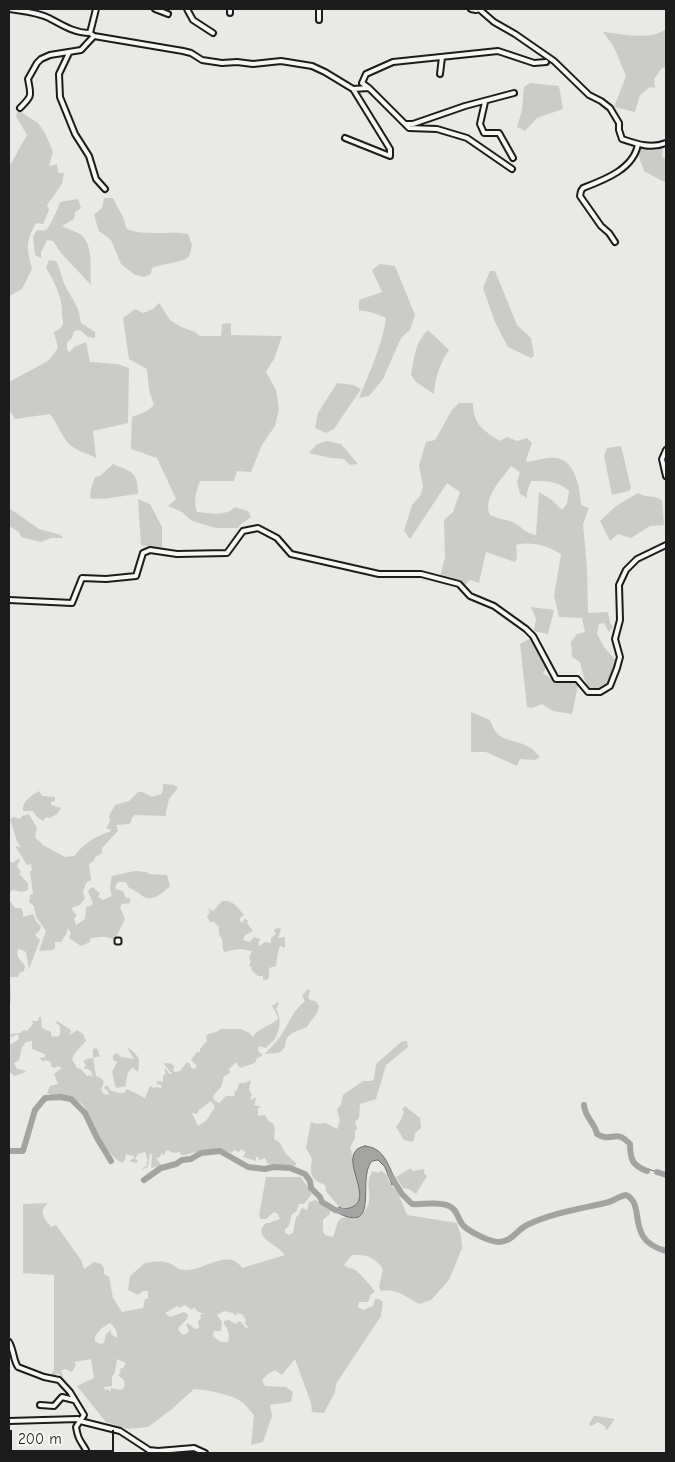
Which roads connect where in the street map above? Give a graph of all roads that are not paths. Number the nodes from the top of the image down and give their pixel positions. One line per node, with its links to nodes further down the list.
1 (10, 9): 11 (street)
2 (96, 9): 11 (street)
3 (155, 9): 8 (street)
4 (187, 9): 10 (street)
5 (319, 9): 9 (street)
6 (471, 9): 7 (street)
7 (479, 9): 24 (street)
8 (168, 14)
9 (320, 20)
10 (212, 33)
11 (92, 34): 12 (street); 16 (street)
12 (69, 52): 20 (street); 27 (street)
13 (442, 57): 14 (street); 15 (street); 17 (street)
14 (546, 62)
15 (440, 74)
16 (353, 88): 17 (street); 22 (street)
17 (369, 88): 21 (street)
18 (514, 93): 19 (street)
19 (485, 102): 21 (street); 25 (street)
20 (20, 108)
21 (405, 124): 26 (street)
22 (345, 138)
23 (666, 143): 24 (street)
24 (638, 144): 28 (street)
25 (513, 158)
26 (512, 169)
27 (105, 189)
28 (615, 242)
29 (666, 450): 30 (street)
30 (666, 476)
31 (666, 545): 32 (street)
32 (9, 600)
33 (9, 1342): 34 (street)
34 (74, 1400): 35 (street); 37 (street)
35 (40, 1405)
36 (9, 1421): 37 (street)
37 (80, 1421): 38 (street); 39 (street)
38 (86, 1453)
39 (206, 1453)

